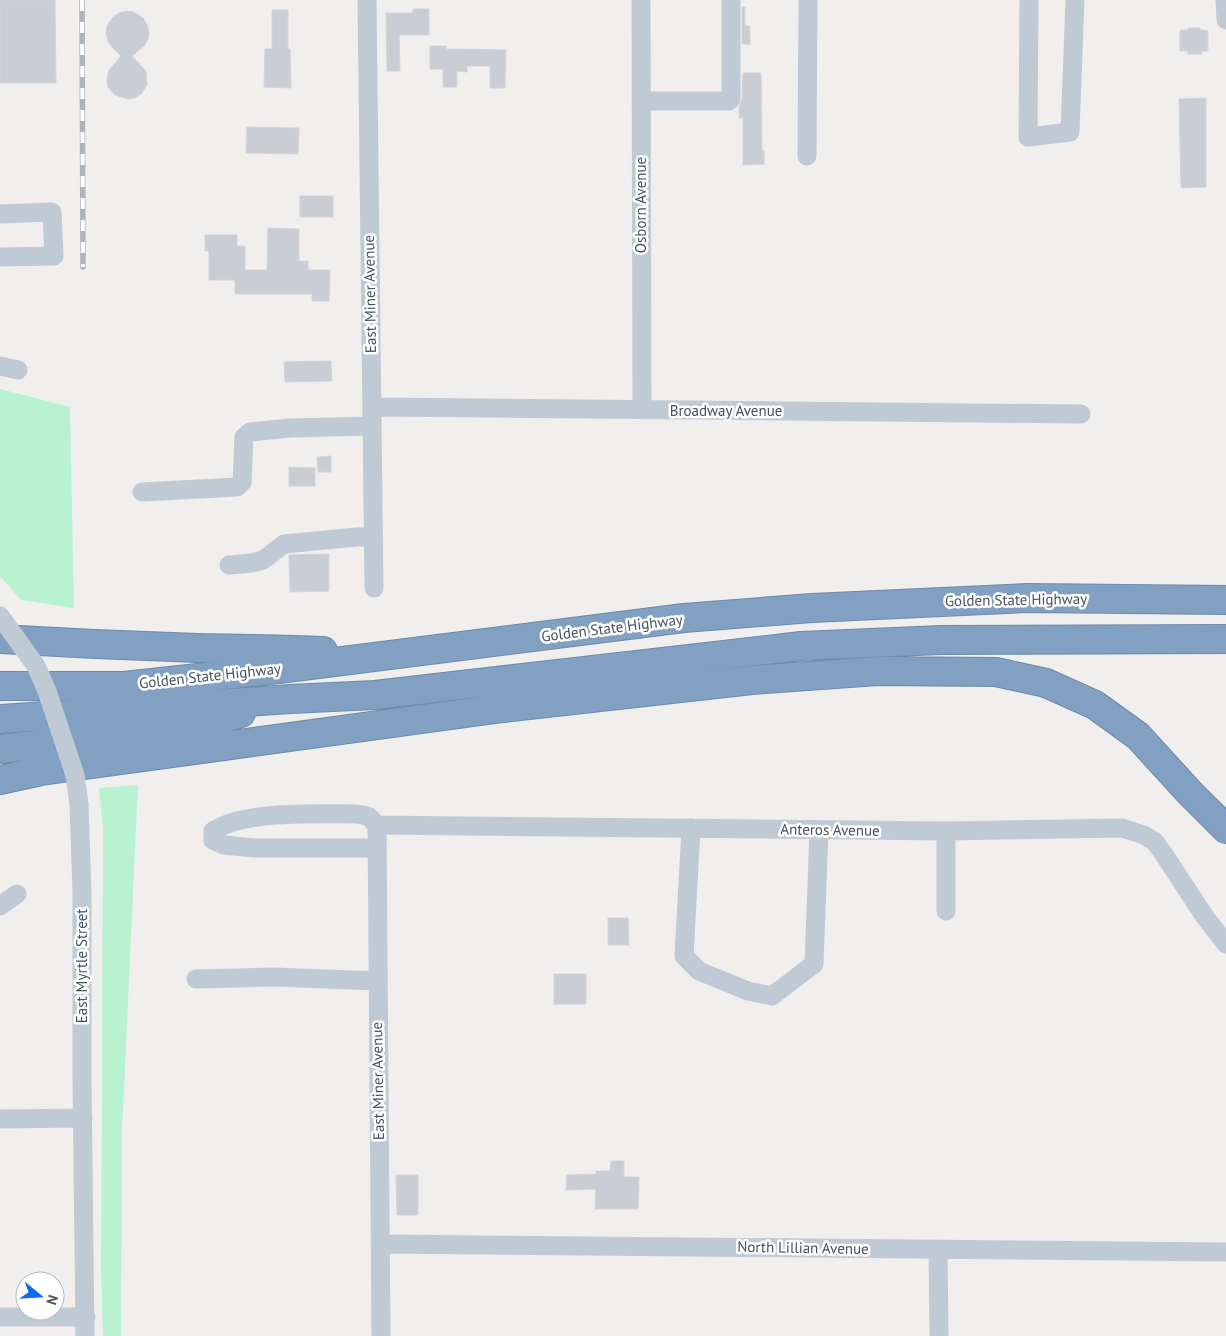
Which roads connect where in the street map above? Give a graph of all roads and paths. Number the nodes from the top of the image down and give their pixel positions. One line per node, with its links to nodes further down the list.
1 (367, 0): 13 (street, East Miner Avenue)
2 (641, 0): 9 (street, Osborn Avenue)
3 (731, 0): 9 (street)
4 (808, 0): 10 (street)
5 (1029, 0): 6 (street)
6 (1075, 0)
7 (1225, 0): 8 (street)
8 (1226, 20)
9 (641, 101): 14 (street, Osborn Avenue)
10 (807, 156)
11 (0, 214): 12 (street)
12 (0, 257)
13 (372, 407): 14 (street, Broadway Avenue); 16 (street, East Miner Avenue)
14 (642, 410): 15 (street, Broadway Avenue)
15 (1081, 414)
16 (372, 426): 17 (street); 18 (street, East Miner Avenue)
17 (142, 492)
18 (373, 538): 19 (street); 20 (street, East Miner Avenue)
19 (229, 564)
20 (374, 588)
21 (1226, 600): 25 (highway, Golden State Highway)
22 (0, 616): 43 (street, East Myrtle Street, bridge)
23 (0, 639): 25 (highway)
24 (1226, 639): 27 (highway, Golden State Highway)
25 (390, 656): 26 (highway, Golden State Highway)
26 (0, 686)
27 (290, 699): 28 (highway, Golden State Highway); 29 (highway)
28 (0, 719)
29 (0, 749)
30 (0, 780): 33 (highway)
31 (377, 825): 32 (street, Anteros Avenue); 36 (street, East Miner Avenue); 36 (street)
32 (691, 828): 34 (street, Anteros Avenue); 34 (street)
33 (1226, 829)
34 (818, 830): 35 (street, Anteros Avenue)
35 (946, 831): 39 (street); 40 (street, Anteros Avenue)
36 (377, 848): 42 (street, East Miner Avenue)
37 (17, 894): 38 (street)
38 (0, 906)
39 (946, 911)
40 (1226, 944)
41 (196, 979): 42 (street)
42 (378, 982): 45 (street, East Miner Avenue)
43 (83, 1118): 44 (street); 49 (street, East Myrtle Street)
44 (0, 1119)
45 (380, 1244): 46 (street, North Lillian Avenue); 51 (street, East Miner Avenue)
46 (938, 1249): 47 (street, North Lillian Avenue); 52 (street)
47 (1226, 1252)
48 (0, 1317): 49 (street)
49 (86, 1317): 50 (street, East Myrtle Street)
50 (85, 1336)
51 (381, 1336)
52 (939, 1336)

